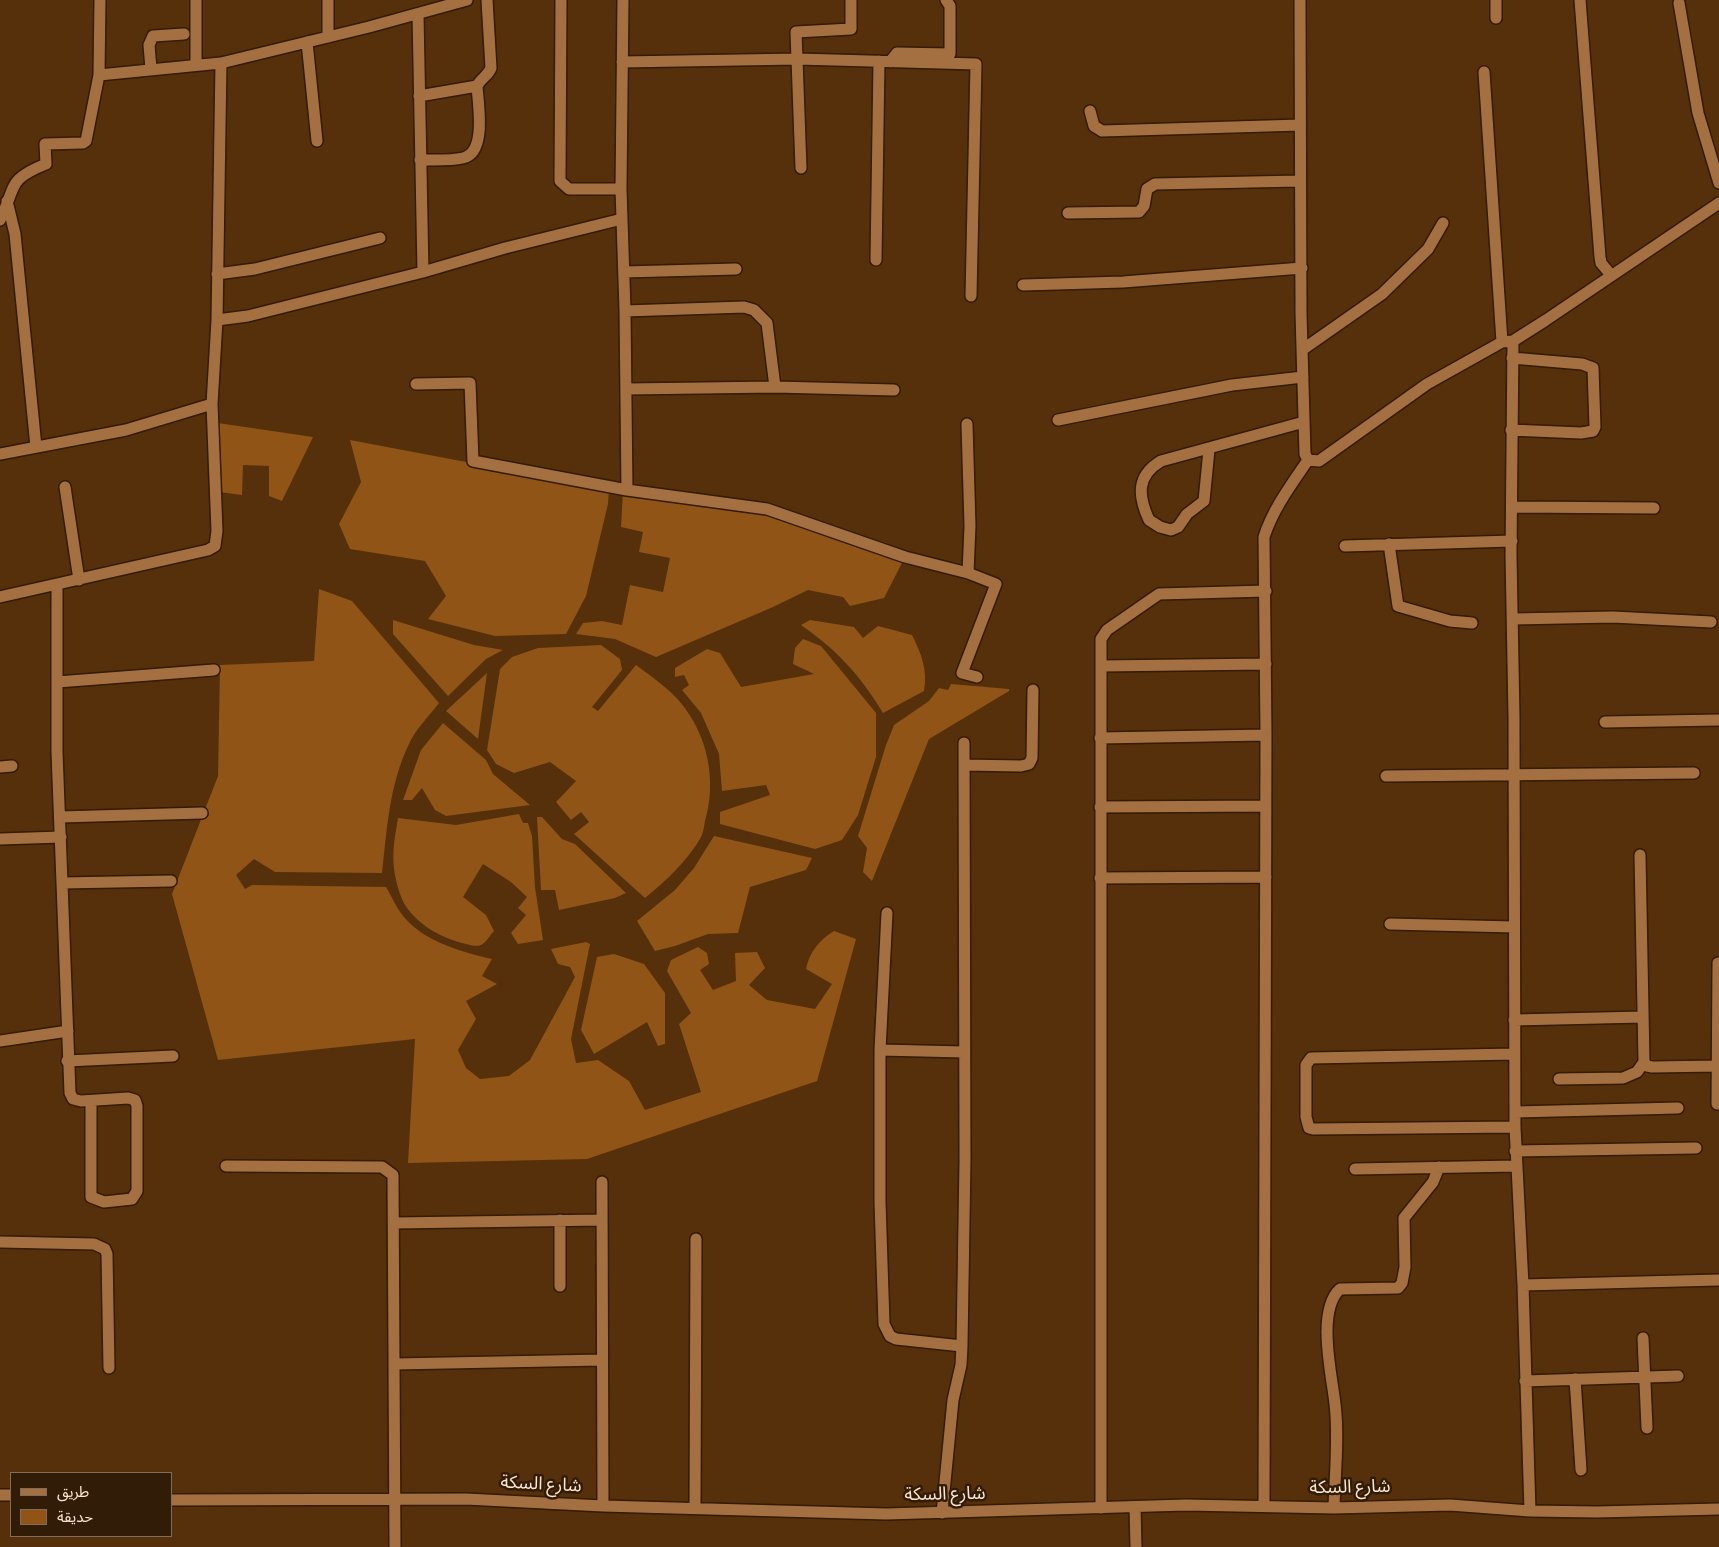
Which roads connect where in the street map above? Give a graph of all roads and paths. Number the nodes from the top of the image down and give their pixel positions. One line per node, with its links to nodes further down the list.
1 (100, 0): 26 (street)
2 (196, 0): 23 (street)
3 (328, 0): 17 (street)
4 (467, 0): 14 (street)
5 (487, 0): 27 (street)
6 (561, 0): 36 (street)
7 (623, 0): 20 (street)
8 (851, 0): 19 (street)
9 (946, 0): 21 (street)
10 (1300, 0): 30 (street)
11 (1496, 0): 15 (street)
12 (1580, 0): 50 (street)
13 (1679, 3): 35 (street)
14 (418, 14): 17 (street); 28 (street)
15 (1496, 18)
16 (184, 34): 24 (street)
17 (328, 37): 18 (street)
18 (308, 42): 22 (street); 31 (street)
19 (798, 58): 20 (street); 21 (street); 33 (street)
20 (622, 62): 36 (street)
21 (885, 62): 44 (street); 52 (street)
22 (221, 63): 23 (street); 49 (street)
23 (196, 65): 24 (street)
24 (151, 69): 26 (street)
25 (1484, 72): 55 (street)
26 (99, 76): 37 (street)
27 (477, 86): 28 (street); 32 (street)
28 (419, 96): 32 (street)
29 (1090, 111): 30 (street)
30 (1300, 125): 34 (street)
31 (317, 142)
32 (420, 160): 47 (street)
33 (800, 168)
34 (1300, 181): 39 (street); 45 (street)
35 (1719, 182)
36 (621, 188): 40 (street)
37 (7, 201): 41 (street); 68 (street)
38 (1719, 203): 50 (street)
39 (1068, 213)
40 (622, 219): 47 (street); 48 (street)
41 (0, 220)
42 (1442, 223): 56 (street)
43 (380, 238): 49 (street)
44 (876, 260)
45 (1302, 268): 51 (street); 56 (street)
46 (736, 269): 48 (street)
47 (422, 272): 54 (street)
48 (624, 272): 53 (street)
49 (218, 274): 54 (street)
50 (1611, 275): 55 (street)
51 (1023, 285)
52 (971, 296)
53 (625, 311): 60 (street); 61 (street)
54 (218, 320): 63 (street)
55 (1508, 342): 57 (street); 71 (street)
56 (1302, 350): 58 (street)
57 (1512, 358): 67 (street); 67 (street)
58 (1303, 377): 64 (street); 65 (street)
59 (416, 384): 73 (street)
60 (776, 387): 61 (street); 62 (street)
61 (627, 389): 73 (street)
62 (894, 390)
63 (212, 404): 68 (street); 80 (street)
64 (1058, 420)
65 (1304, 422): 69 (street); 71 (street)
66 (967, 424): 79 (street)
67 (1511, 430): 74 (street)
68 (36, 447): 70 (street)
69 (1209, 450): 69 (street)
70 (0, 454)
71 (1308, 460): 82 (street)
72 (65, 487): 80 (street)
73 (627, 490): 79 (street)
74 (1512, 507): 75 (street); 76 (street)
75 (1654, 508)
76 (1512, 541): 77 (street); 84 (street)
77 (1389, 544): 78 (street); 86 (street)
78 (1345, 546)
79 (968, 573): 90 (street)
80 (79, 580): 81 (street)
81 (57, 585): 83 (street); 91 (street)
82 (1266, 591): 87 (street); 88 (street)
83 (0, 597)
84 (1513, 619): 85 (street); 100 (street)
85 (1711, 622)
86 (1472, 623)
87 (1266, 664): 88 (street); 95 (street)
88 (1101, 666): 96 (street)
89 (214, 670): 91 (street)
90 (977, 677)
91 (57, 682): 105 (street)
92 (1033, 690): 98 (street)
93 (1719, 720): 94 (street)
94 (1605, 722)
95 (1266, 736): 96 (street); 102 (street)
96 (1100, 738): 103 (street)
97 (964, 743): 98 (street)
98 (964, 765): 122 (street)
99 (1694, 774): 100 (street)
100 (1514, 775): 101 (street); 115 (street)
101 (1386, 776)
102 (1266, 806): 103 (street); 109 (street)
103 (1100, 807): 110 (street)
104 (202, 813): 105 (street)
105 (60, 817): 106 (street)
106 (61, 837): 107 (street); 112 (street)
107 (0, 839)
108 (1640, 855): 117 (street)
109 (1266, 877): 110 (street); 162 (street)
110 (1100, 878): 165 (street)
111 (171, 881): 112 (street)
112 (62, 883): 119 (street)
113 (887, 913): 121 (street)
114 (1390, 924): 115 (street)
115 (1514, 927): 118 (street)
116 (1718, 963): 127 (street)
117 (1643, 1017): 118 (street); 126 (street)
118 (1514, 1020): 123 (street)
119 (68, 1031): 120 (street); 125 (street)
120 (0, 1041)
121 (880, 1050): 122 (street); 150 (street)
122 (964, 1052): 150 (street)
123 (1514, 1054): 132 (street); 133 (street)
124 (173, 1056): 125 (street)
125 (67, 1061): 129 (street)
126 (1644, 1062): 127 (street); 128 (street)
127 (1718, 1066): 130 (street)
128 (1559, 1079)
129 (91, 1101): 129 (street)
130 (1716, 1104)
131 (1678, 1108): 132 (street)
132 (1515, 1112): 133 (street)
133 (1515, 1127): 135 (street)
134 (1696, 1148): 135 (street)
135 (1516, 1151): 137 (street)
136 (226, 1166): 143 (street)
137 (1516, 1166): 138 (street); 147 (street)
138 (1439, 1167): 139 (street); 166 (street)
139 (1355, 1169)
140 (602, 1182): 142 (street)
141 (560, 1220): 142 (street); 143 (street); 148 (street)
142 (602, 1220): 151 (street)
143 (394, 1223): 152 (street)
144 (696, 1239): 164 (street)
145 (0, 1242): 153 (street)
146 (1719, 1280): 147 (street)
147 (1523, 1284): 157 (street)
148 (560, 1286)
149 (1643, 1338): 155 (street)
150 (962, 1346): 170 (street)
151 (602, 1360): 152 (street); 163 (street)
152 (395, 1364): 161 (street)
153 (109, 1368)
154 (1678, 1376): 155 (street)
155 (1644, 1377): 156 (street); 158 (street)
156 (1575, 1379): 157 (street); 159 (street)
157 (1525, 1380): 169 (street)
158 (1647, 1428)
159 (1581, 1470)
160 (172, 1500): 161 (street, شارع السكة)
161 (395, 1500): 163 (street, شارع السكة); 171 (street)
162 (1264, 1505): 166 (street, شارع السكة); 168 (street, شارع السكة)
163 (602, 1506): 164 (street, شارع السكة)
164 (696, 1508): 170 (street, شارع السكة)
165 (1101, 1508): 168 (street, شارع السكة); 170 (street, شارع السكة)
166 (1334, 1508): 169 (street, شارع السكة)
167 (1719, 1509): 169 (street, شارع السكة)
168 (1135, 1511): 172 (street)
169 (1530, 1511)
170 (942, 1513)
171 (395, 1547)
172 (1136, 1547)

